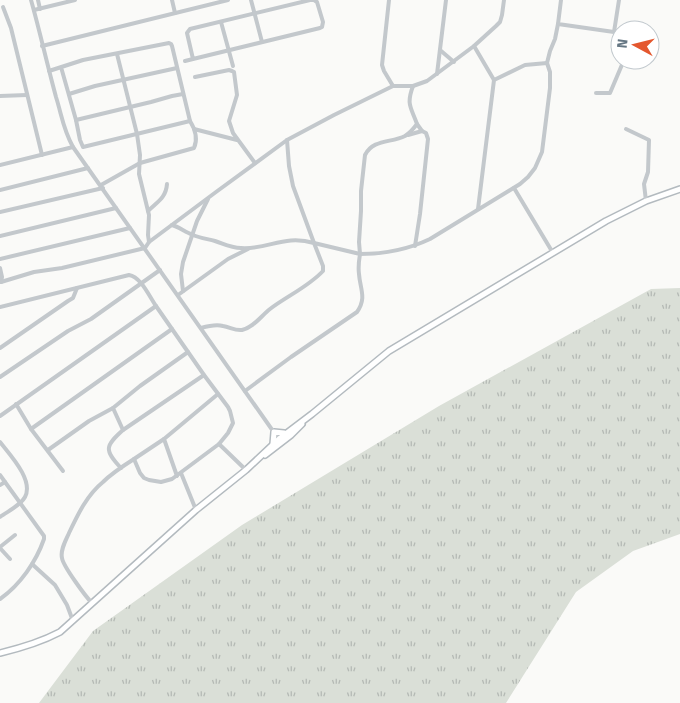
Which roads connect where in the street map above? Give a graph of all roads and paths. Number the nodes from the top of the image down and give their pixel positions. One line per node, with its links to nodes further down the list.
1 (30, 0): 14 (street)
2 (38, 0): 13 (street)
3 (75, 0): 13 (street)
4 (172, 0): 15 (street)
5 (228, 0): 15 (street)
6 (251, 0): 16 (street)
7 (389, 0): 40 (street)
8 (446, 0): 25 (street)
9 (504, 0): 23 (street)
10 (561, 0): 19 (street)
11 (619, 0): 17 (street)
12 (3, 7): 45 (street)
13 (40, 9): 14 (street)
14 (34, 10): 22 (street)
15 (175, 13): 22 (street)
16 (255, 14): 18 (street); 21 (street); 21 (street)
17 (616, 20)
18 (221, 22): 24 (street); 27 (street)
19 (558, 24): 20 (street); 30 (street)
20 (610, 31)
21 (262, 42): 24 (street)
22 (42, 46): 35 (street)
23 (474, 46): 29 (street); 39 (street)
24 (229, 50): 27 (street); 31 (street)
25 (440, 50): 29 (street); 36 (street)
26 (117, 54): 32 (street); 33 (street); 38 (street)
27 (193, 59): 28 (street)
28 (185, 61)
29 (454, 62): 36 (street)
30 (547, 63): 39 (street); 67 (street)
31 (233, 66)
32 (61, 67): 35 (street); 43 (street)
33 (177, 68): 38 (street); 44 (street)
34 (620, 70): 42 (street)
35 (49, 71): 59 (street)
36 (437, 74): 41 (street)
37 (195, 77): 56 (street)
38 (123, 80): 43 (street); 47 (street)
39 (494, 80): 73 (street)
40 (393, 86): 41 (street); 57 (street)
41 (413, 86): 50 (street)
42 (596, 93)
43 (69, 94): 48 (street)
44 (183, 94): 47 (street); 49 (street)
45 (27, 95): 46 (street); 60 (street)
46 (0, 96)
47 (130, 107): 48 (street); 54 (street)
48 (76, 120): 58 (street)
49 (190, 121): 51 (street); 54 (street)
50 (417, 124): 53 (street); 55 (street)
51 (194, 129): 56 (street); 61 (street)
52 (626, 129): 71 (street)
53 (422, 131): 55 (street); 82 (street)
54 (137, 134): 58 (street); 61 (street)
55 (407, 135): 86 (street)
56 (237, 140): 62 (street)
57 (287, 140): 62 (street); 81 (street)
58 (83, 147): 59 (street)
59 (75, 149): 60 (street); 64 (street)
60 (42, 155): 63 (street)
61 (140, 163): 66 (street); 74 (street)
62 (255, 163): 70 (street)
63 (0, 165)
64 (88, 168): 66 (street); 69 (street)
65 (167, 184): 74 (street)
66 (102, 186): 72 (street); 75 (street)
67 (514, 188): 73 (street); 85 (street)
68 (680, 188): 71 (street)
69 (0, 190)
70 (209, 197): 76 (street); 78 (street)
71 (646, 201): 85 (street)
72 (116, 208): 77 (street); 79 (street)
73 (478, 209): 82 (street)
74 (148, 211): 80 (street)
75 (0, 212)
76 (172, 225): 78 (street); 80 (street)
77 (130, 228): 83 (street); 87 (street)
78 (192, 235): 84 (street); 93 (street)
79 (0, 236)
80 (149, 242): 83 (street)
81 (314, 243): 84 (street); 86 (street); 98 (street)
82 (415, 246): 86 (street)
83 (144, 248): 89 (street); 90 (street)
84 (250, 248): 93 (street)
85 (553, 253): 107 (street)
86 (360, 254): 103 (street)
87 (0, 259)
88 (0, 268): 90 (street)
89 (160, 270): 91 (street); 94 (street)
90 (1, 283)
91 (141, 284): 92 (street); 95 (street); 101 (street)
92 (77, 288): 96 (street); 99 (street)
93 (183, 291): 94 (street)
94 (178, 295): 98 (street)
95 (156, 306): 97 (street); 105 (street)
96 (0, 307)
97 (172, 328): 100 (street); 109 (street)
98 (201, 328): 103 (street)
99 (0, 348)
100 (188, 352): 102 (street); 106 (street)
101 (1, 375)
102 (204, 375): 104 (street); 110 (street)
103 (245, 391): 111 (street)
104 (218, 394): 113 (street); 116 (street)
105 (16, 404): 108 (street); 109 (street)
106 (113, 408): 110 (street); 118 (street)
107 (312, 414): 112 (street); 114 (street)
108 (0, 416)
109 (31, 429): 118 (street)
110 (123, 430): 121 (street)
111 (274, 432): 112 (street); 114 (street); 117 (street)
112 (286, 432): 114 (street)
113 (164, 439): 119 (street); 126 (street)
114 (280, 440): 117 (street); 120 (street)
115 (0, 442): 129 (street)
116 (219, 444): 122 (street); 124 (street)
117 (272, 444): 120 (street)
118 (48, 450): 123 (street)
119 (134, 459): 121 (street); 126 (street)
120 (254, 462): 122 (street)
121 (121, 468): 137 (street)
122 (246, 470): 130 (street)
123 (63, 471)
124 (181, 473): 126 (street); 130 (street)
125 (0, 475): 127 (street)
126 (177, 476)
127 (5, 482): 128 (street); 129 (street)
128 (0, 486)
129 (20, 502): 131 (street); 135 (street)
130 (196, 510): 137 (street)
131 (0, 517)
132 (15, 535): 133 (street)
133 (0, 548): 134 (street)
134 (10, 558)
135 (32, 564): 136 (street); 138 (street)
136 (0, 599)
137 (92, 603): 138 (street)
138 (73, 621): 139 (street)
139 (0, 654)

